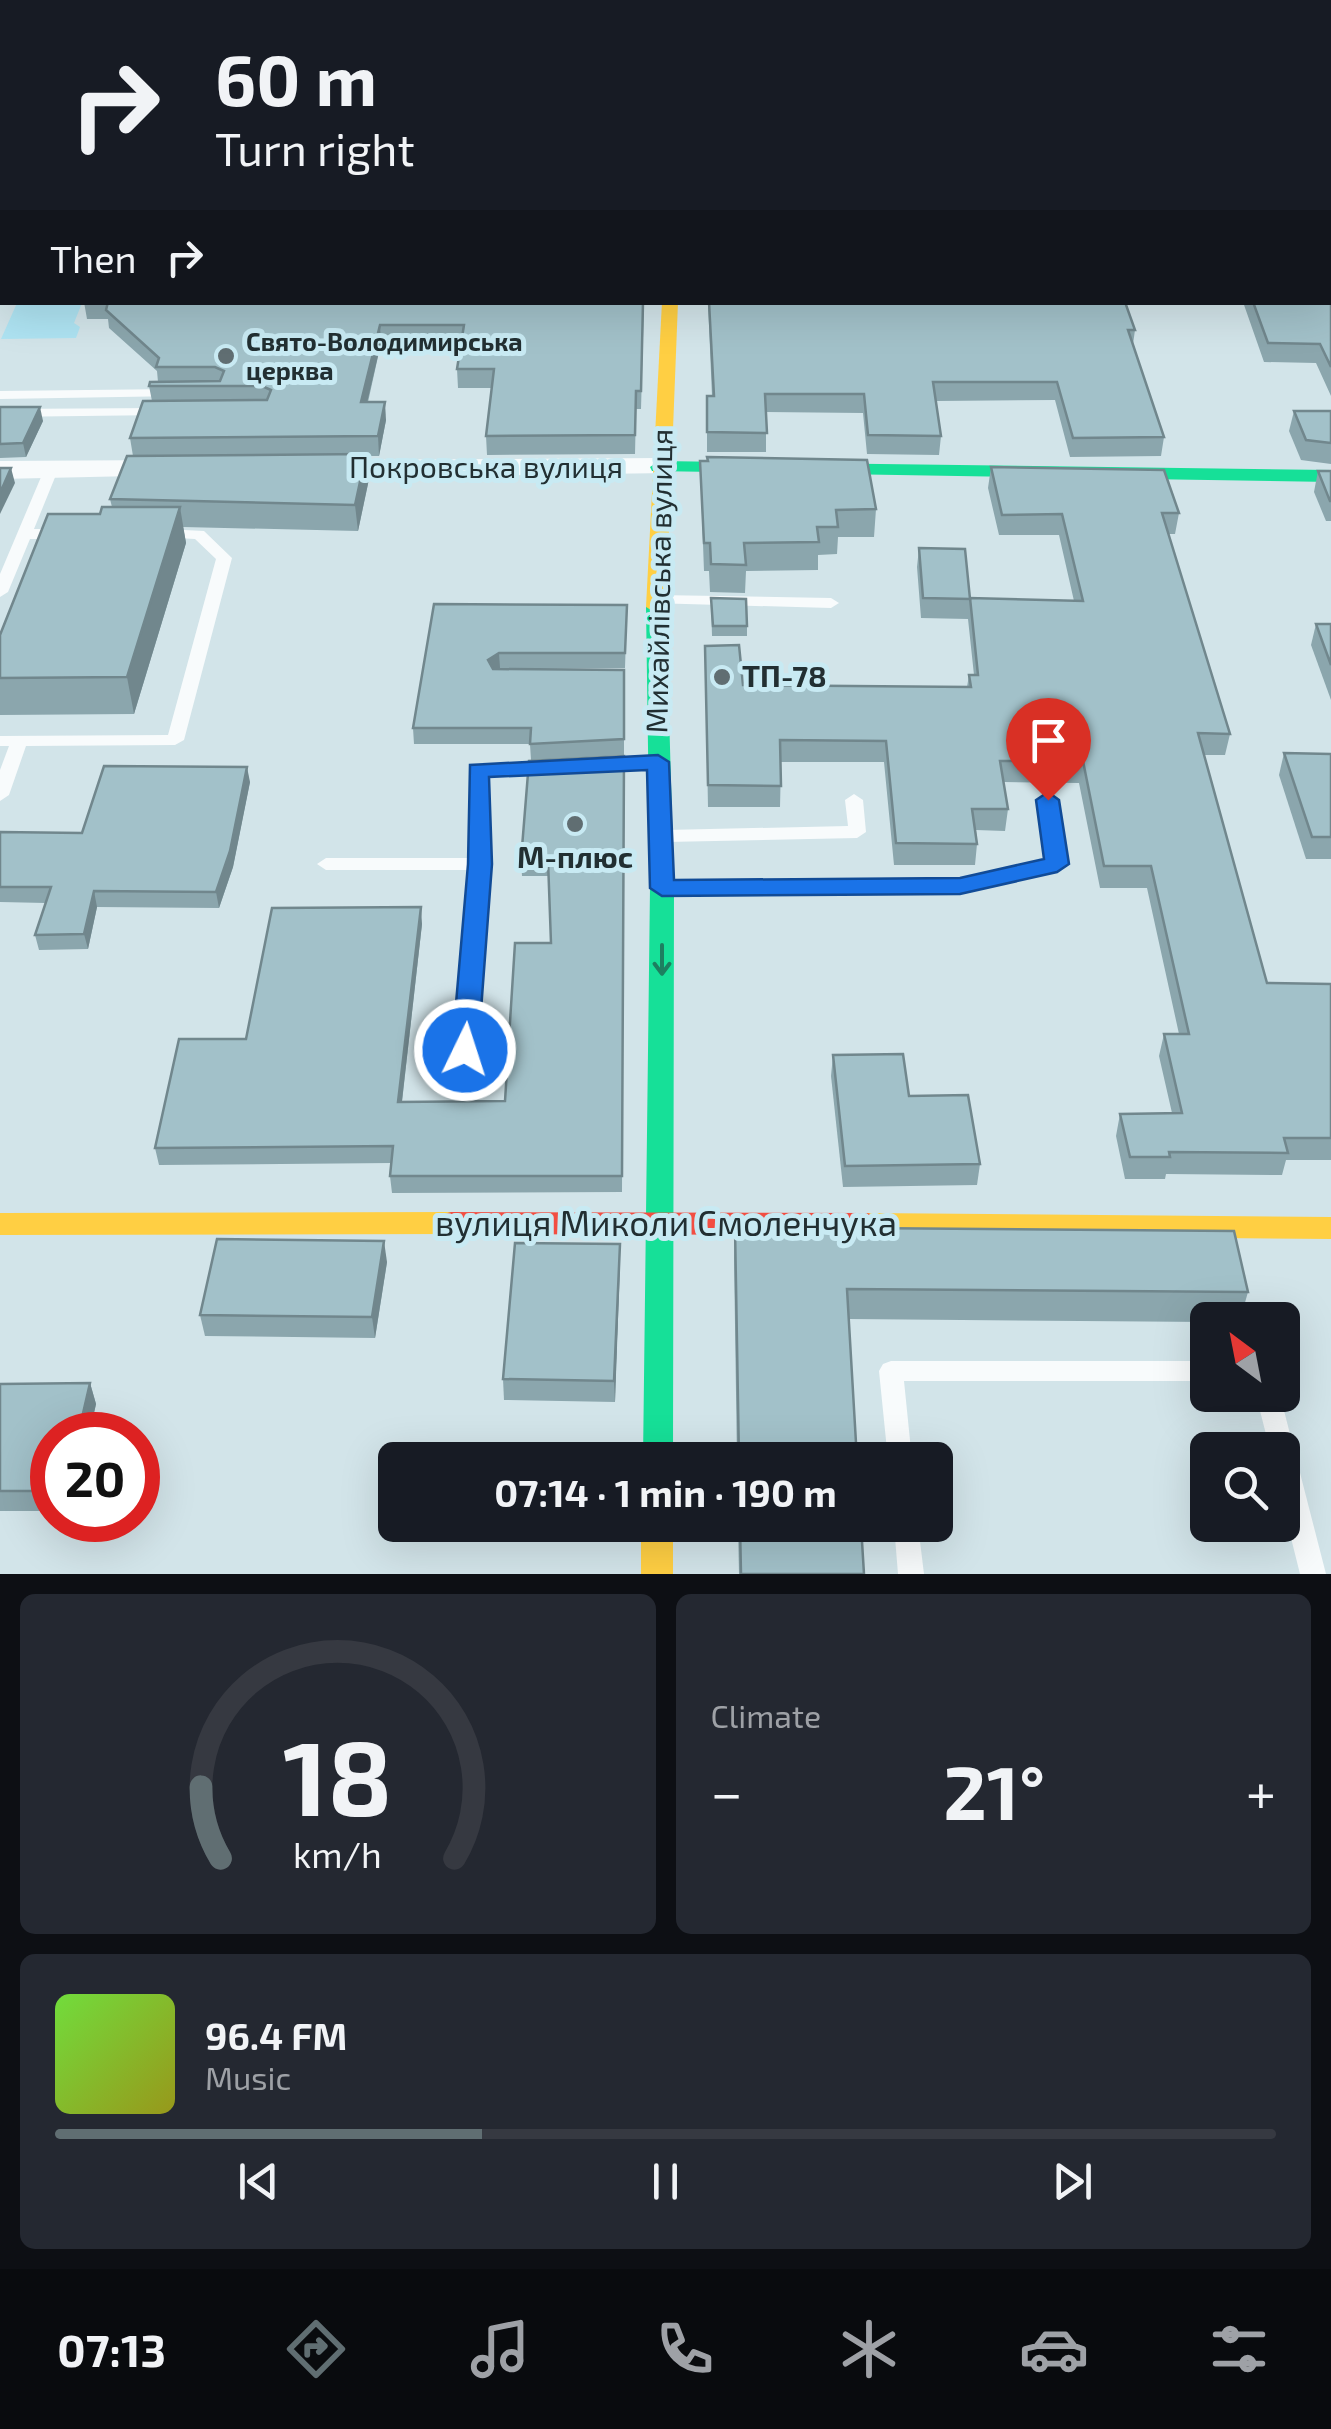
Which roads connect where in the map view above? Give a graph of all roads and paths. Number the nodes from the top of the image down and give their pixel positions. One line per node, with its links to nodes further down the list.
1 (670, 305): 6 (street, Михайлівська вулиця)
2 (198, 393): 3 (lane)
3 (0, 395)
4 (170, 412): 5 (lane)
5 (0, 413)
6 (659, 467): 8 (street, Покровська вулиця); 11 (street, Покровська вулиця); 16 (street, Михайлівська вулиця)
7 (189, 469): 10 (street)
8 (287, 469)
9 (0, 470): 10 (street)
10 (51, 470): 12 (lane)
11 (1331, 476)
12 (24, 534): 13 (lane); 15 (lane)
13 (82, 534)
14 (141, 534): 18 (lane)
15 (0, 592)
16 (656, 600): 17 (lane); 23 (street, Михайлівська вулиця)
17 (831, 603)
18 (9, 741): 20 (lane)
19 (570, 765): 25 (lane)
20 (0, 795)
21 (854, 800): 23 (lane)
22 (1048, 800): 26 (lane)
23 (661, 836): 26 (street, Михайлівська вулиця)
24 (326, 864): 25 (lane)
25 (480, 864): 27 (lane)
26 (662, 888): 28 (street, Михайлівська вулиця, one-way to 28)
27 (462, 1086)
28 (660, 1222): 29 (street, вулиця Миколи Смоленчука); 30 (street, вулиця Миколи Смоленчука); 32 (street, Михайлівська вулиця)
29 (0, 1224)
30 (1331, 1228)
31 (1190, 1371): 33 (lane)
32 (658, 1442)
33 (898, 1442)
34 (1300, 1522): 39 (lane)
35 (657, 1542): 37 (street)
36 (907, 1542): 38 (lane)
37 (657, 1574)
38 (910, 1574)
39 (1313, 1574)

